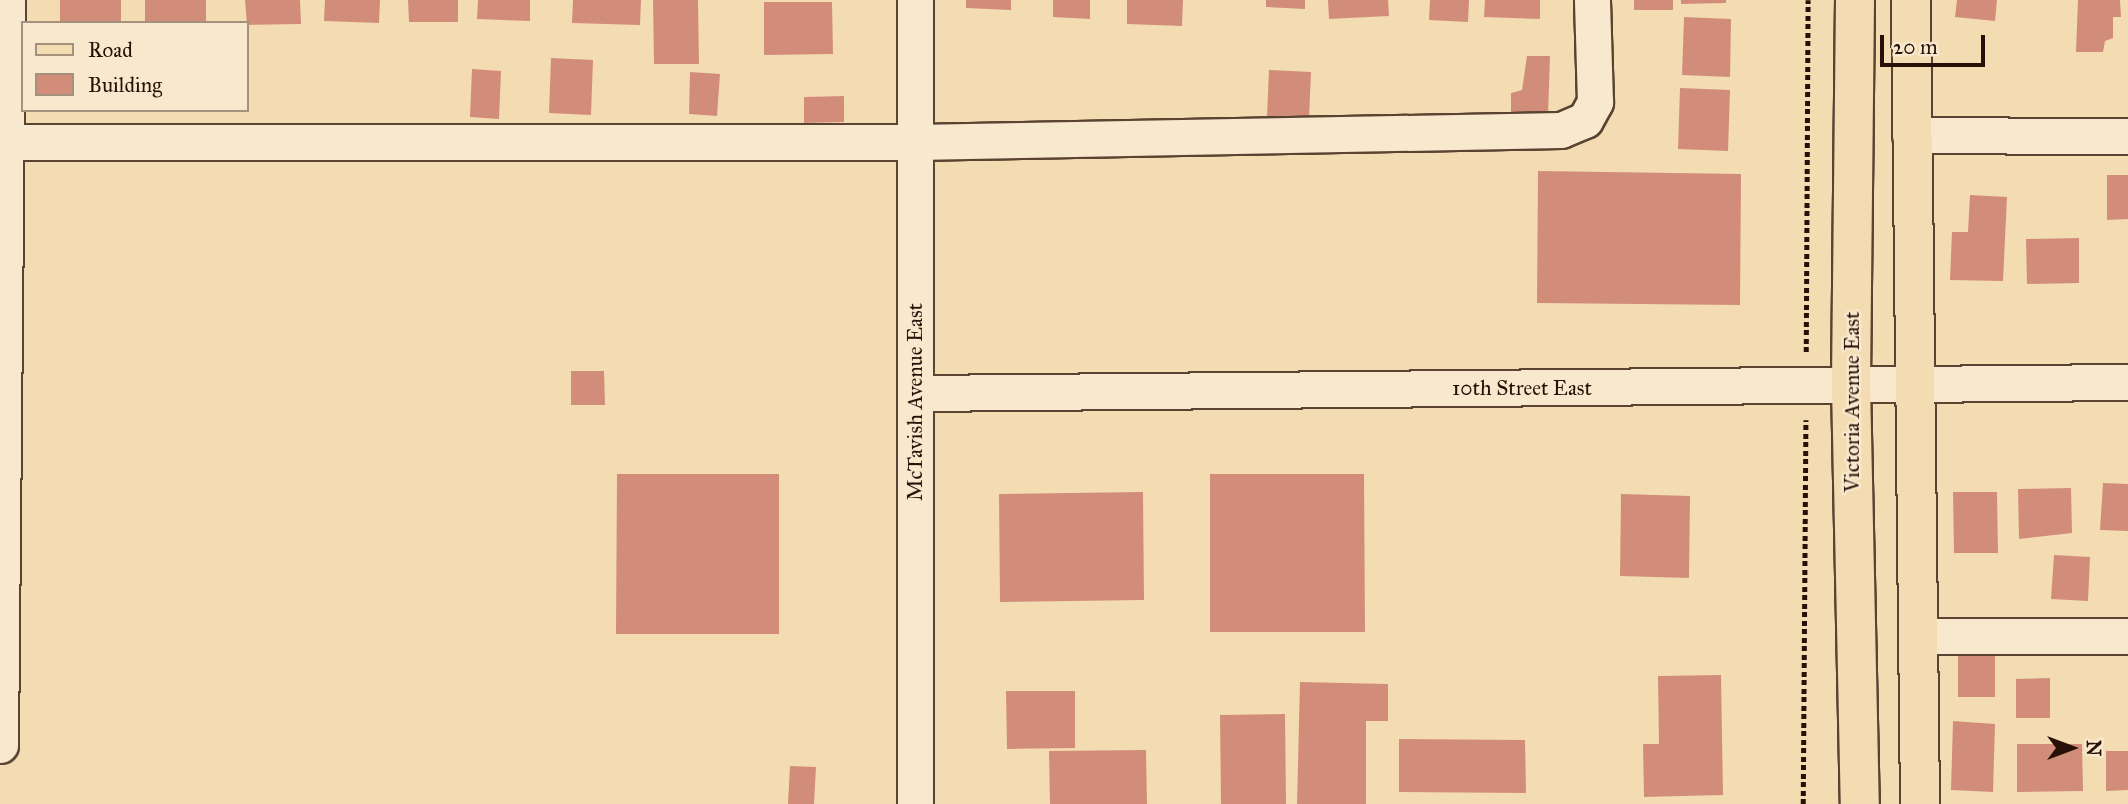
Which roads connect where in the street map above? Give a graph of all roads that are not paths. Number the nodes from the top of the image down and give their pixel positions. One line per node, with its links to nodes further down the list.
1 (7, 0): 8 (street)
2 (915, 0): 9 (street, McTavish Avenue East)
3 (1592, 0): 9 (street)
4 (1855, 0): 12 (main road, Victoria Avenue East)
5 (1910, 0): 6 (main road)
6 (1910, 135): 7 (street); 11 (main road)
7 (2128, 136)
8 (7, 142): 9 (street); 16 (street)
9 (915, 142): 13 (street, McTavish Avenue East)
10 (2128, 382): 11 (street, 10th Street East)
11 (1914, 384): 12 (street, 10th Street East); 14 (main road)
12 (1851, 385): 13 (street, 10th Street East); 18 (main road, Victoria Avenue East)
13 (915, 393): 17 (street, McTavish Avenue East)
14 (1917, 636): 15 (street); 19 (main road)
15 (2128, 636)
16 (0, 745)
17 (915, 804)
18 (1860, 804)
19 (1920, 804)

